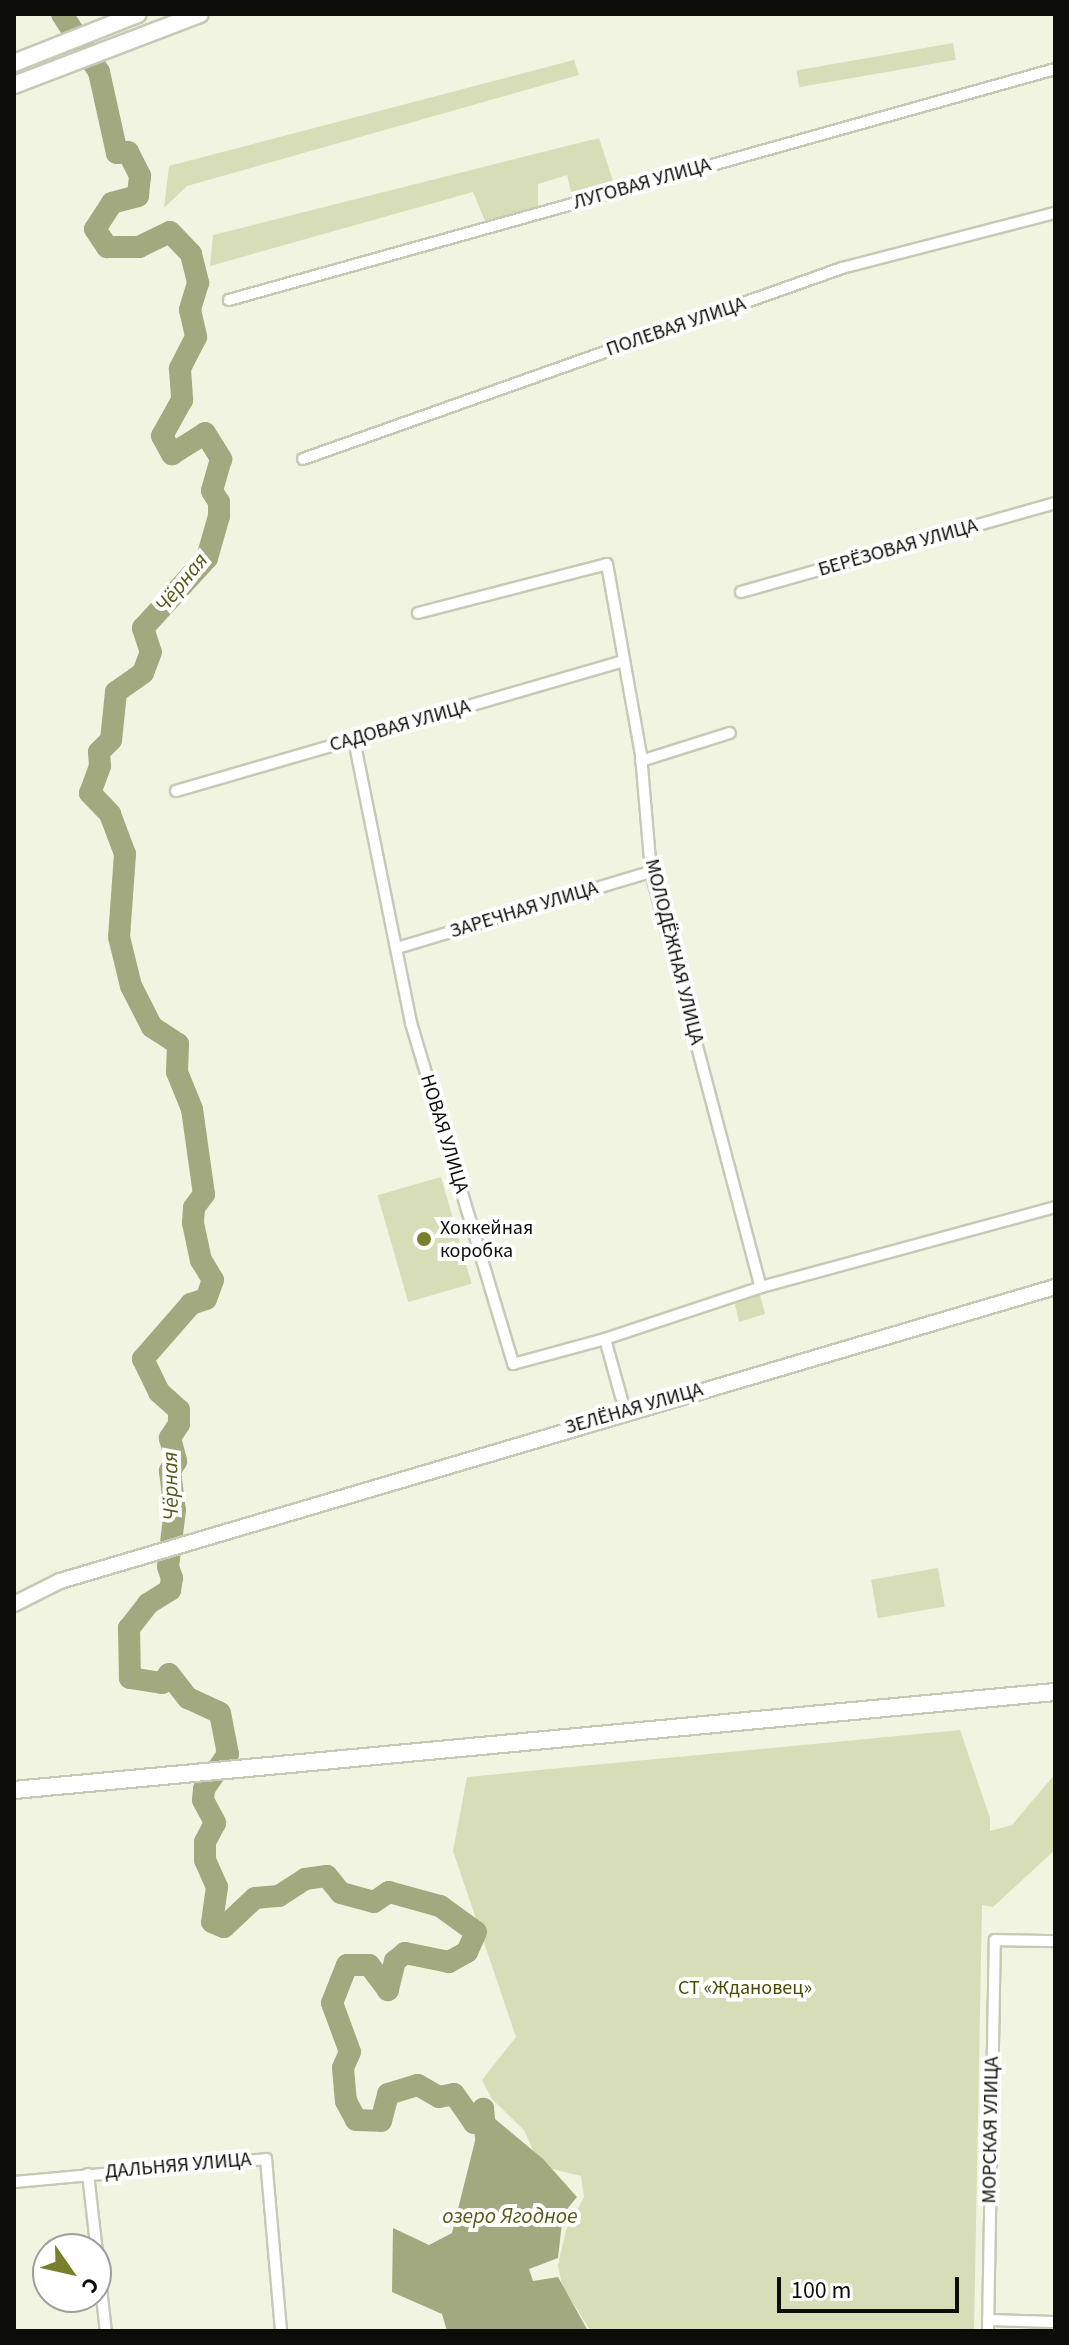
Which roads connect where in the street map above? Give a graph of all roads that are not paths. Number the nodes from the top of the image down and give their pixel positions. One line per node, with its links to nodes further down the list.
1 (138, 14): 3 (main road)
2 (200, 14): 5 (main road)
3 (14, 63)
4 (1055, 69): 7 (street, ЛУГОВАЯ УЛИЦА)
5 (14, 85)
6 (1055, 213): 8 (street, ПОЛЕВАЯ УЛИЦА)
7 (229, 300)
8 (303, 459)
9 (1055, 503): 10 (street, БЕРЁЗОВАЯ УЛИЦА)
10 (741, 592)
11 (418, 613): 12 (street, МОЛОДЁЖНАЯ УЛИЦА)
12 (624, 661): 14 (street, САДОВАЯ УЛИЦА); 15 (street, МОЛОДЁЖНАЯ УЛИЦА)
13 (730, 733): 15 (street)
14 (354, 740): 16 (street, САДОВАЯ УЛИЦА); 18 (street, НОВАЯ УЛИЦА)
15 (641, 761): 17 (street, МОЛОДЁЖНАЯ УЛИЦА)
16 (176, 791)
17 (651, 872): 18 (street, ЗАРЕЧНАЯ УЛИЦА); 20 (street, МОЛОДЁЖНАЯ УЛИЦА)
18 (397, 948): 22 (street, НОВАЯ УЛИЦА)
19 (1055, 1207): 20 (street)
20 (761, 1287): 22 (street)
21 (1055, 1287): 23 (street, ЗЕЛЁНАЯ УЛИЦА)
22 (605, 1339): 23 (street)
23 (625, 1411): 24 (street, ЗЕЛЁНАЯ УЛИЦА)
24 (14, 1604)
25 (1055, 1692): 26 (main road)
26 (14, 1790)
27 (1055, 1941): 31 (street, МОРСКАЯ УЛИЦА)
28 (88, 2174): 29 (street, ДАЛЬНЯЯ УЛИЦА); 32 (street); 33 (street, ДАЛЬНЯЯ УЛИЦА)
29 (14, 2182)
30 (1055, 2322): 31 (street)
31 (988, 2326)
32 (106, 2331)
33 (281, 2331)

